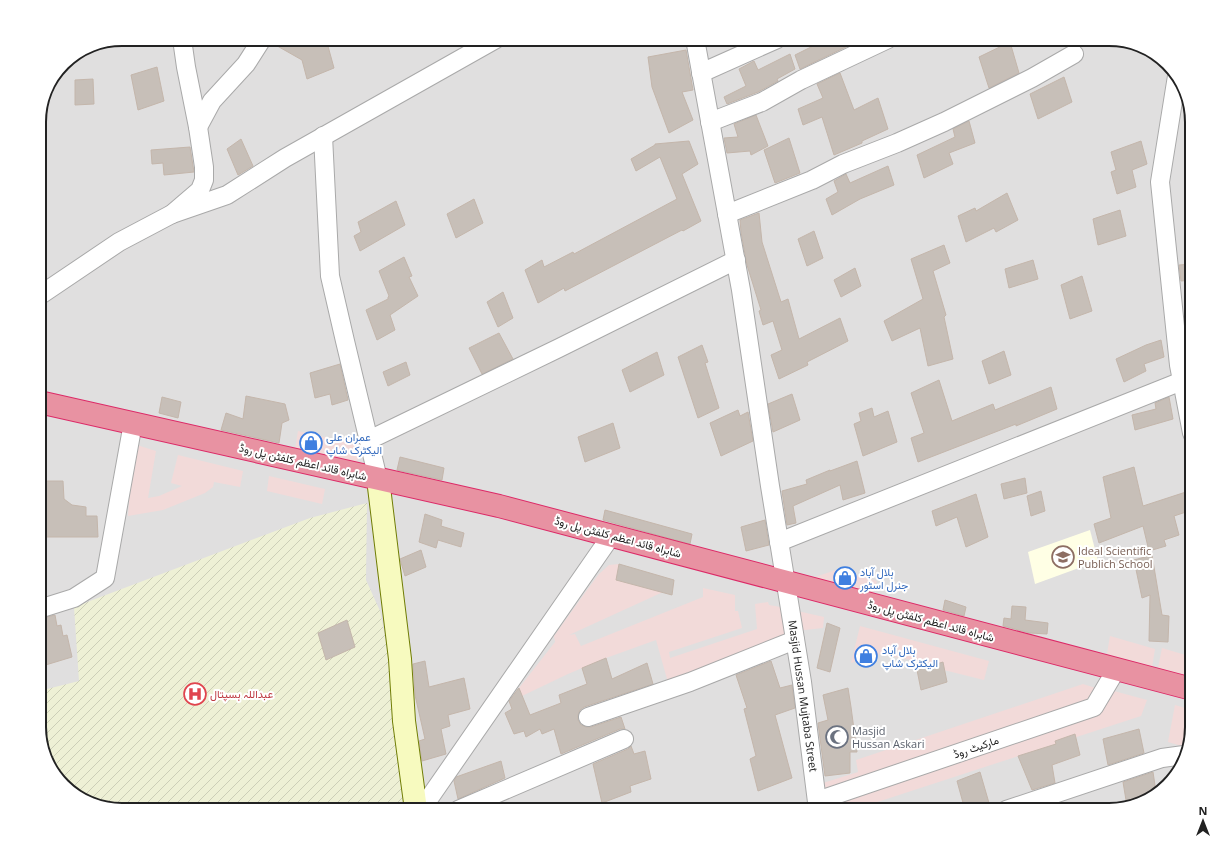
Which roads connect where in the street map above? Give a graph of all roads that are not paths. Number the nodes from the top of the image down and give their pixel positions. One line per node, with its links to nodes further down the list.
1 (183, 46): 11 (street)
2 (258, 46): 11 (street)
3 (484, 46): 12 (street)
4 (696, 46): 8 (street, Masjid Hussan Mujtaba Street)
5 (762, 46): 8 (street)
6 (873, 46): 10 (street)
7 (1074, 54): 14 (street)
8 (702, 73): 10 (street, Masjid Hussan Mujtaba Street)
9 (1175, 84): 17 (street)
10 (710, 122): 14 (street, Masjid Hussan Mujtaba Street)
11 (198, 127): 13 (street)
12 (323, 136): 13 (street); 21 (street)
13 (172, 214): 16 (street)
14 (727, 214): 15 (street, Masjid Hussan Mujtaba Street)
15 (736, 260): 21 (street); 24 (street, Masjid Hussan Mujtaba Street)
16 (46, 291)
17 (1182, 381): 18 (street); 24 (street)
18 (1185, 397)
19 (46, 404): 20 (highway, شاہراہ قائد اعظم کلفٹن پل روڈ)
20 (133, 423): 22 (highway, شاہراہ قائد اعظم کلفٹن پل روڈ); 26 (street)
21 (369, 440): 22 (street)
22 (378, 478): 23 (highway, شاہراہ قائد اعظم کلفٹن پل روڈ); 33 (street)
23 (611, 536): 25 (highway, شاہراہ قائد اعظم کلفٹن پل روڈ); 34 (street)
24 (779, 542): 25 (street, Masjid Hussan Mujtaba Street)
25 (786, 582): 27 (street, Masjid Hussan Mujtaba Street); 28 (highway, شاہراہ قائد اعظم کلفٹن پل روڈ)
26 (46, 607)
27 (796, 640): 30 (street); 36 (street, Masjid Hussan Mujtaba Street)
28 (1116, 670): 29 (highway, شاہراہ قائد اعظم کلفٹن پل روڈ); 37 (street, مارکیٹ روڈ)
29 (1185, 687)
30 (588, 717)
31 (624, 739): 35 (street)
32 (1179, 756): 38 (street)
33 (415, 803)
34 (426, 803)
35 (474, 803)
36 (818, 803)
37 (824, 803)
38 (1027, 803)

